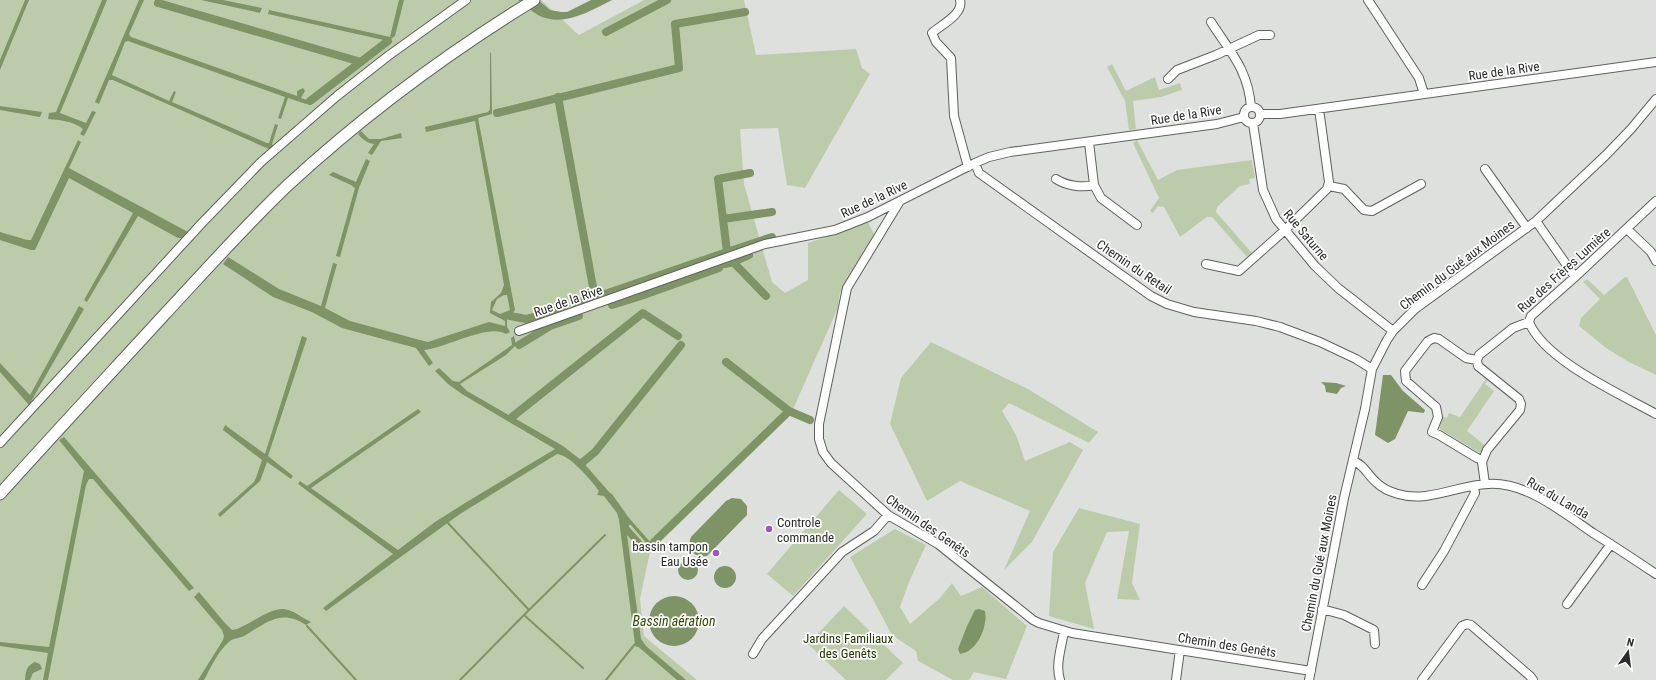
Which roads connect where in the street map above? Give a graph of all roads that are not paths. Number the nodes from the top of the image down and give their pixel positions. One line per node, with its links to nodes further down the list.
1 (466, 0): 40 (street)
2 (534, 0): 45 (main road)
3 (960, 0): 18 (street)
4 (1368, 0): 10 (street)
5 (1211, 22): 7 (street)
6 (1270, 35): 7 (street)
7 (1229, 50): 9 (street); 12 (street)
8 (1656, 62): 10 (street, Rue de la Rive)
9 (1168, 79)
10 (1424, 94): 13 (street, Rue de la Rive)
11 (1656, 99): 26 (street, Chemin du Gué aux Moines)
12 (1251, 107): 14 (street); 15 (street)
13 (1319, 109): 14 (street, Rue de la Rive); 23 (street)
14 (1260, 114): 16 (street)
15 (1244, 116): 16 (street); 17 (street, Rue de la Rive)
16 (1253, 123): 30 (street, Rue Saturne)
17 (1089, 142): 18 (street, Rue de la Rive); 22 (street)
18 (971, 165): 24 (street, Rue de la Rive); 38 (street, Chemin du Retail)
19 (1485, 169): 28 (street)
20 (1056, 179): 22 (street)
21 (1421, 184): 23 (street)
22 (1094, 185): 27 (street)
23 (1329, 186): 30 (street)
24 (900, 201): 35 (street, Rue de la Rive); 46 (street, Chemin des Genêts)
25 (1656, 201): 29 (street, Rue des Frères Lumière)
26 (1536, 221): 28 (street, Chemin du Gué aux Moines); 33 (street)
27 (1137, 225)
28 (1527, 228): 36 (street, Chemin du Gué aux Moines)
29 (1627, 229): 31 (street); 33 (street, Rue des Frères Lumière)
30 (1285, 230): 32 (street); 36 (street, Rue Saturne)
31 (1656, 261)
32 (1206, 264)
33 (1575, 277): 34 (street, Rue des Frères Lumière)
34 (1529, 322): 37 (street, Rue des Frères Lumière); 39 (street)
35 (518, 331)
36 (1393, 331): 38 (street, Chemin du Gué aux Moines)
37 (1477, 360): 41 (street); 41 (street)
38 (1372, 369): 42 (street, Chemin du Gué aux Moines)
39 (1656, 414)
40 (0, 443)
41 (1483, 460): 43 (street)
42 (1353, 462): 44 (street, Rue du Landa); 51 (street, Chemin du Gué aux Moines)
43 (1485, 484): 44 (street, Rue du Landa); 47 (street, Rue du Landa)
44 (1474, 486): 49 (street)
45 (0, 494)
46 (888, 515): 52 (street, Chemin des Genêts); 55 (street)
47 (1611, 544): 48 (street, Rue du Landa); 50 (street)
48 (1656, 574)
49 (1422, 585)
50 (1567, 604)
51 (1322, 609): 53 (street); 56 (street, Chemin du Gué aux Moines)
52 (1064, 631): 54 (street, Chemin des Genêts); 57 (street)
53 (1375, 644)
54 (1180, 650): 56 (street, Chemin des Genêts); 58 (street)
55 (753, 654)
56 (1311, 671): 59 (street, Chemin du Gué aux Moines)
57 (1060, 680)
58 (1176, 680)
59 (1309, 680)
60 (1422, 680): 61 (street)
61 (1533, 680)

